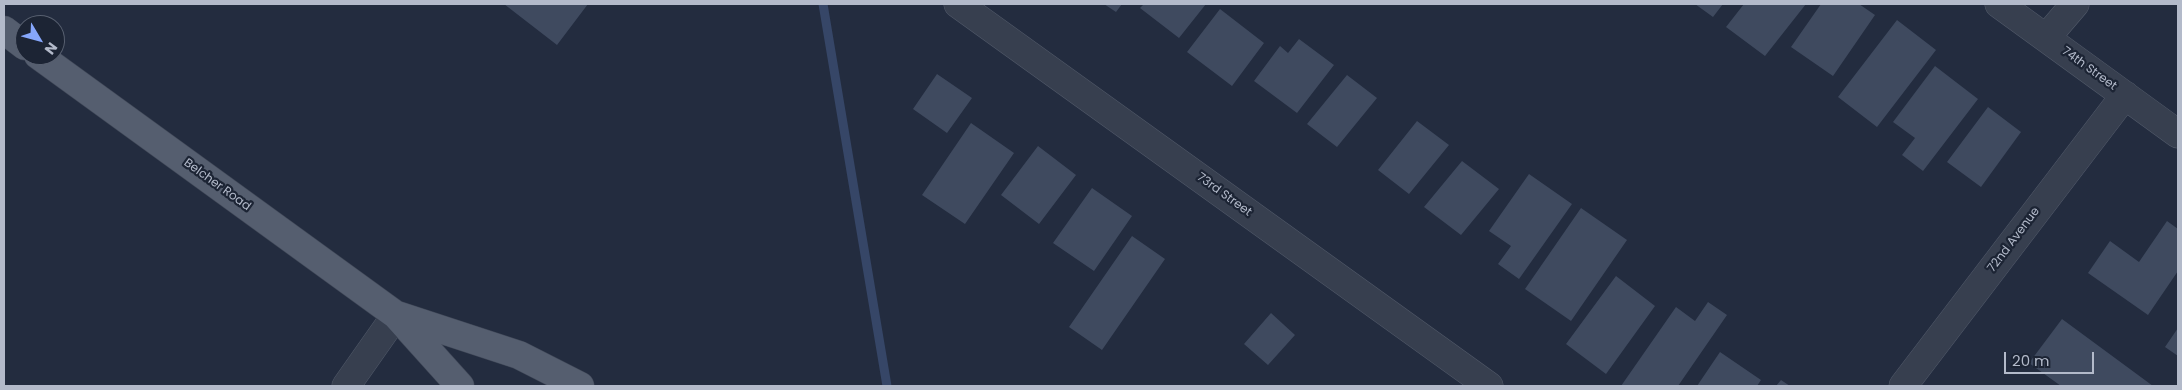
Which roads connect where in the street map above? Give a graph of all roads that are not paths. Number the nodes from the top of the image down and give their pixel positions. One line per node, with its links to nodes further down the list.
1 (958, 4): 14 (street, 73rd Street)
2 (1999, 4): 6 (street, 74th Street)
3 (2075, 4): 6 (street)
4 (4, 30): 5 (main road)
5 (15, 38)
6 (2046, 38): 8 (street, 74th Street)
7 (52, 65): 10 (main road, Belcher Road)
8 (2125, 95): 9 (street, 74th Street); 15 (street, 72nd Avenue)
9 (2178, 134)
10 (396, 315): 11 (street); 12 (main road, Belcher Road); 13 (main road, Belcher Road)
11 (346, 386)
12 (460, 386)
13 (580, 386)
14 (1489, 386)
15 (1903, 386)

